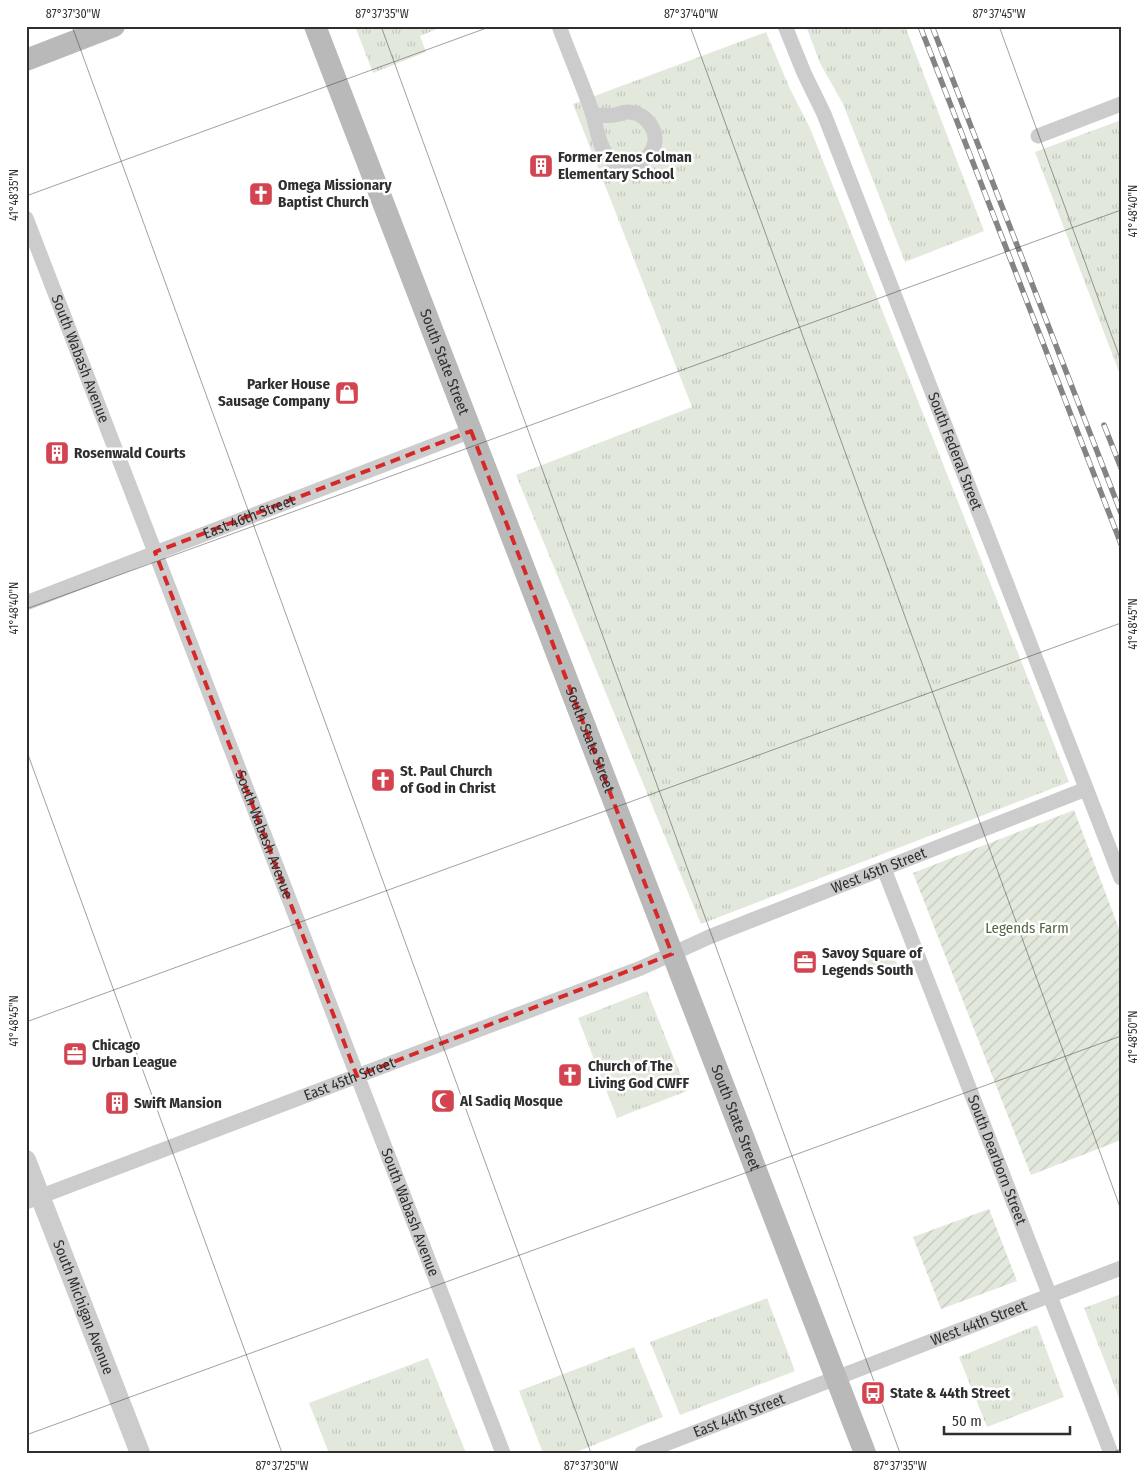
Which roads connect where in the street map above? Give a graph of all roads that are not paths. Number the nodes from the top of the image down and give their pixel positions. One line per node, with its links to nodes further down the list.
1 (114, 26): 5 (main road)
2 (314, 26): 10 (main road, South State Street)
3 (559, 26): 7 (street)
4 (785, 26): 13 (street, South Federal Street)
5 (26, 60)
6 (1121, 104): 8 (street)
7 (592, 115)
8 (1038, 136)
9 (26, 218): 11 (street, South Wabash Avenue)
10 (471, 431): 11 (street, East 46th Street); 16 (main road, South State Street)
11 (155, 552): 12 (street, East 46th Street); 17 (street, South Wabash Avenue)
12 (26, 603)
13 (1086, 789): 14 (street, West 45th Street); 15 (street, South Federal Street)
14 (884, 868): 16 (street, West 45th Street); 21 (street, South Dearborn Street)
15 (1121, 878)
16 (672, 954): 17 (street, East 45th Street); 22 (main road, South State Street)
17 (357, 1076): 19 (street, East 45th Street); 24 (street, South Wabash Avenue)
18 (26, 1160): 19 (street, South Michigan Avenue)
19 (33, 1200): 23 (street, South Michigan Avenue)
20 (1121, 1268): 21 (street, West 44th Street)
21 (1050, 1295): 22 (street, West 44th Street); 27 (street, South Dearborn Street)
22 (836, 1378): 25 (street, East 44th Street); 26 (main road, South State Street)
23 (140, 1453)
24 (503, 1453)
25 (642, 1453)
26 (865, 1453)
27 (1111, 1453)

